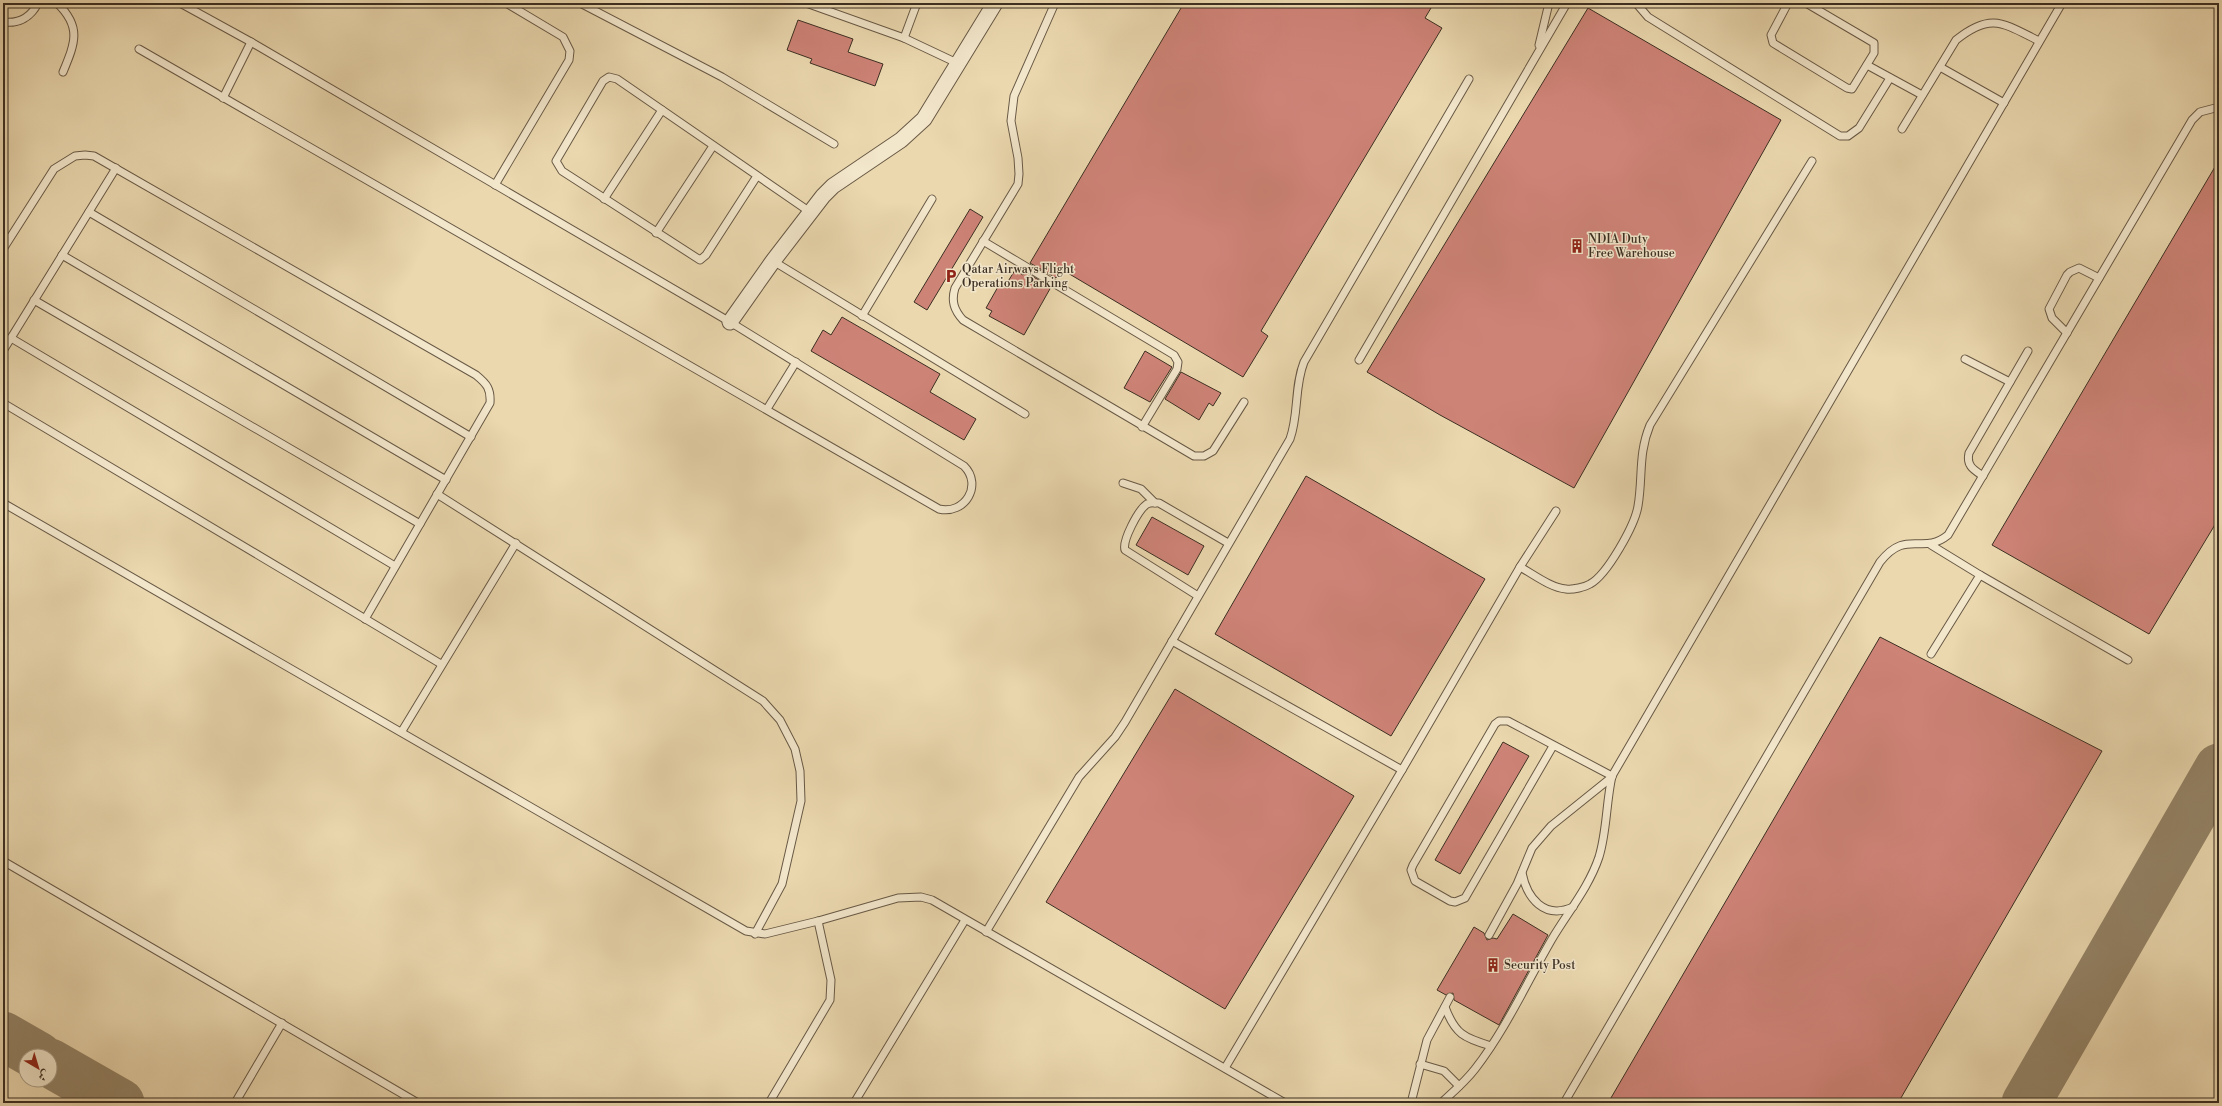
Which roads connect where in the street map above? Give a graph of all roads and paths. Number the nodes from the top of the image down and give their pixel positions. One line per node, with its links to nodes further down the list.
1 (38, 3): 16 (lane)
2 (57, 3): 25 (lane)
3 (180, 3): 19 (lane)
4 (506, 3): 39 (lane)
5 (580, 3): 34 (lane)
6 (806, 3): 17 (lane)
7 (917, 3): 17 (lane)
8 (995, 3): 22 (street)
9 (1055, 3): 45 (lane)
10 (1549, 3): 21 (lane)
11 (1567, 3): 21 (lane)
12 (1636, 3): 26 (lane)
13 (1788, 3): 23 (lane)
14 (1806, 3): 23 (lane)
15 (2062, 3): 18 (lane)
16 (3, 22)
17 (904, 38): 22 (lane)
18 (2040, 41): 24 (lane); 30 (lane)
19 (251, 42): 29 (lane); 39 (lane)
20 (139, 49): 29 (lane)
21 (1536, 57): 58 (lane)
22 (957, 63): 43 (street)
23 (1867, 65): 26 (lane)
24 (1940, 67): 28 (lane); 30 (lane)
25 (63, 72)
26 (1890, 78): 28 (lane)
27 (1469, 79): 76 (lane)
28 (1922, 95): 33 (lane)
29 (223, 98): 63 (lane)
30 (2004, 103): 90 (lane)
31 (2219, 107): 49 (lane)
32 (662, 110): 35 (lane); 40 (lane); 40 (lane)
33 (1902, 129)
34 (834, 144)
35 (713, 146): 38 (lane); 44 (lane)
36 (1812, 161): 79 (lane)
37 (116, 168): 42 (lane); 46 (lane); 66 (lane)
38 (757, 176): 43 (lane); 44 (lane)
39 (495, 185): 52 (lane)
40 (604, 199): 44 (lane)
41 (932, 199): 51 (lane)
42 (89, 212): 47 (lane); 66 (lane)
43 (810, 212): 48 (street)
44 (656, 233)
45 (983, 241): 65 (lane); 65 (lane)
46 (3, 249)
47 (62, 255): 50 (lane); 68 (lane)
48 (773, 261): 51 (lane); 52 (street)
49 (2099, 278): 53 (lane); 53 (lane)
50 (34, 300): 54 (lane); 74 (lane)
51 (862, 316): 64 (lane)
52 (730, 322): 59 (lane)
53 (2067, 333): 67 (lane)
54 (11, 338): 55 (lane); 78 (lane)
55 (3, 351)
56 (2028, 351): 60 (lane)
57 (1965, 359): 60 (lane)
58 (1359, 360)
59 (796, 362): 63 (lane); 63 (lane)
60 (2010, 382): 67 (lane)
61 (1244, 402): 65 (lane)
62 (3, 403): 82 (lane)
63 (767, 409)
64 (1025, 414)
65 (1142, 428)
66 (471, 437): 68 (lane)
67 (1984, 476): 77 (lane)
68 (446, 480): 70 (lane)
69 (1123, 483): 72 (lane)
70 (438, 494): 74 (lane); 75 (lane)
71 (3, 503): 87 (lane)
72 (1155, 503): 76 (lane); 81 (lane)
73 (1556, 511): 79 (lane)
74 (420, 524): 78 (lane)
75 (516, 543): 86 (lane); 97 (lane)
76 (1228, 543): 81 (lane)
77 (1931, 545): 80 (lane); 113 (lane)
78 (395, 566): 82 (lane)
79 (1520, 567): 89 (lane)
80 (1980, 575): 84 (lane); 85 (lane)
81 (1198, 596): 83 (lane)
82 (365, 619): 86 (lane)
83 (1172, 641): 89 (lane); 96 (lane)
84 (1931, 654)
85 (2128, 660)
86 (442, 664): 87 (lane)
87 (402, 731): 97 (lane)
88 (1553, 746): 88 (lane); 90 (lane)
89 (1402, 770): 104 (lane)
90 (1612, 776): 92 (lane); 93 (lane)
91 (3, 862): 101 (lane)
92 (1521, 872): 93 (lane); 98 (lane)
93 (1573, 906): 102 (lane)
94 (965, 920): 95 (lane); 96 (lane); 109 (lane)
95 (818, 921): 97 (lane); 108 (lane)
96 (986, 932): 104 (lane)
97 (755, 934)
98 (1489, 936)
99 (1450, 997): 100 (lane)
100 (1445, 1007): 102 (lane); 103 (lane)
101 (282, 1023): 106 (lane); 107 (lane)
102 (1491, 1046): 105 (lane)
103 (1420, 1064): 105 (lane); 111 (lane)
104 (1225, 1068): 110 (lane)
105 (1459, 1086): 112 (lane)
106 (235, 1103)
107 (418, 1103)
108 (769, 1103)
109 (854, 1103)
110 (1285, 1103)
111 (1411, 1103)
112 (1441, 1103)
113 (1564, 1103)

